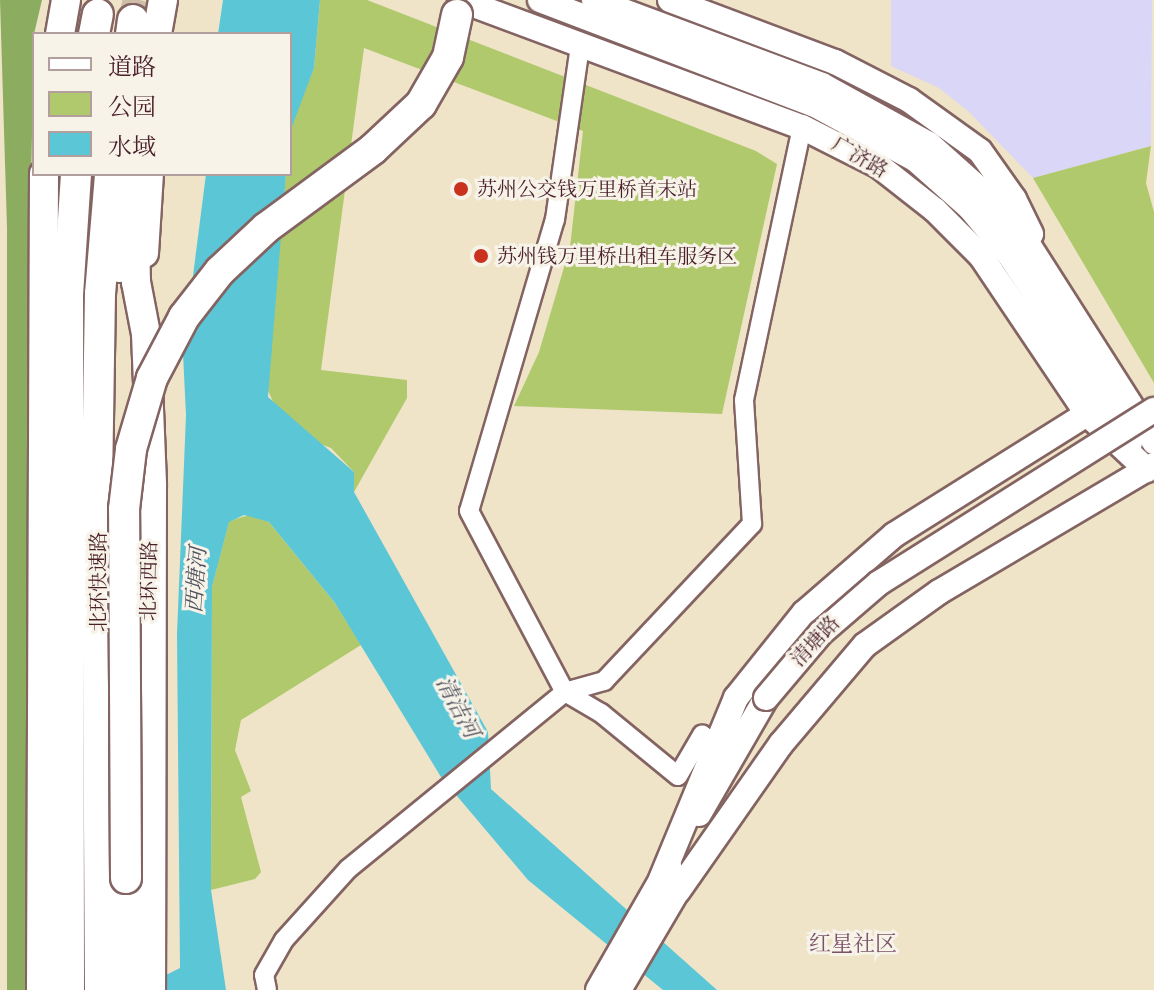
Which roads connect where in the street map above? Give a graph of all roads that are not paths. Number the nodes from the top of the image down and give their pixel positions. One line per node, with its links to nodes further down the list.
1 (66, 0): 9 (main road)
2 (163, 0): 8 (main road)
3 (176, 0): 10 (main road)
4 (459, 0): 11 (main road, 广济路); 31 (highway, bridge)
5 (540, 0): 7 (main road)
6 (670, 0): 19 (main road, 广济路)
7 (598, 9): 19 (main road, 广济路); 21 (main road, 广济路)
8 (140, 29)
9 (60, 32)
10 (170, 32)
11 (580, 46): 12 (main road, 广济路); 27 (street)
12 (802, 127): 21 (main road, 广济路); 27 (street)
13 (44, 176): 33 (main road)
14 (76, 176): 33 (highway, 北环快速路)
15 (110, 176): 26 (highway, 北环快速路)
16 (132, 176): 26 (highway)
17 (140, 176): 20 (main road, 北环西路)
18 (149, 176): 20 (main road)
19 (1048, 273): 21 (main road, 广济路)
20 (146, 334): 31 (main road, 北环西路)
21 (1105, 403): 24 (main road, 广济路); 25 (main road, 广济路); 29 (main road)
22 (1154, 410): 28 (main road, 清塘路, bridge)
23 (1154, 428): 28 (main road, 清塘路)
24 (1154, 442)
25 (1152, 472): 30 (main road)
26 (98, 580): 31 (highway, 北环快速路)
27 (565, 692): 29 (street); 34 (street)
28 (771, 702): 30 (main road, 清塘路)
29 (713, 742): 30 (main road)
30 (670, 885): 32 (main road, 清塘路)
31 (126, 978)
32 (626, 978): 35 (main road, 清塘路)
33 (55, 981)
34 (267, 990)
35 (598, 990)

